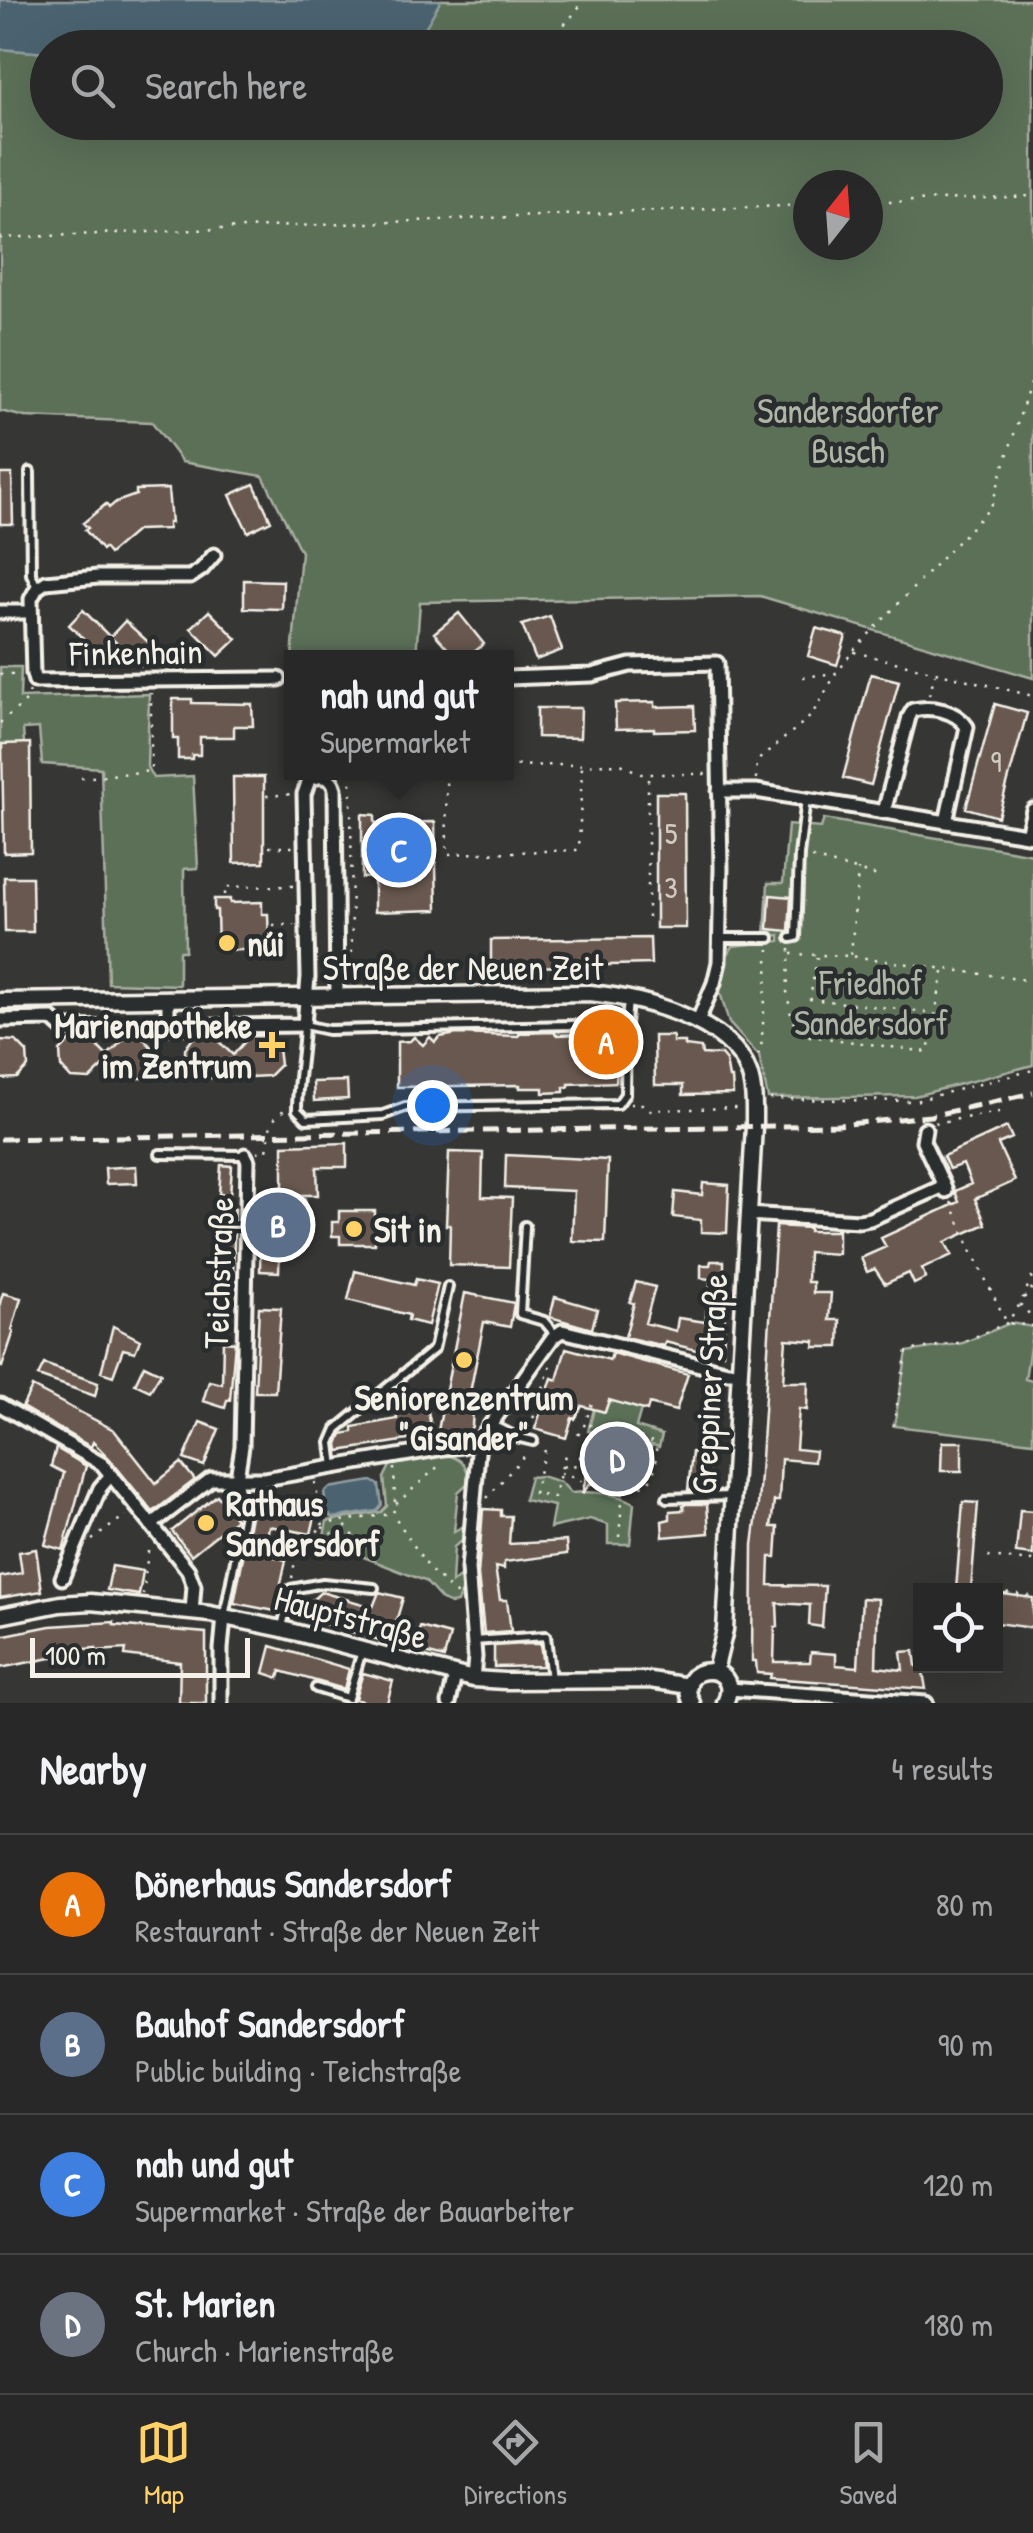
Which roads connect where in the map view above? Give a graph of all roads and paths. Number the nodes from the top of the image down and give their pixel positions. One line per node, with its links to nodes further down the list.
1 (584, 0): 2 (path)
2 (556, 30)
3 (1033, 196): 4 (path)
4 (883, 202)
5 (793, 206): 6 (path)
6 (0, 238)
7 (1033, 374): 13 (path)
8 (30, 472): 10 (lane)
9 (214, 555): 10 (street, Finkenhain)
10 (37, 588): 12 (street, Finkenhain)
11 (0, 612): 12 (street)
12 (31, 612): 18 (street, Finkenhain)
13 (852, 652): 14 (path); 15 (path)
14 (935, 672): 22 (path); 23 (path)
15 (837, 673): 17 (path); 35 (path)
16 (0, 674): 18 (path)
17 (803, 676)
18 (34, 678): 21 (street, Finkenhain); 24 (path)
19 (514, 678): 27 (street)
20 (280, 679): 21 (street, Finkenhain)
21 (151, 680): 29 (path)
22 (1033, 696)
23 (926, 707): 40 (street); 41 (street)
24 (0, 722)
25 (582, 765): 26 (path); 28 (path); 33 (path)
26 (514, 766)
27 (719, 774): 28 (path); 34 (street)
28 (648, 775): 50 (path)
29 (82, 778)
30 (309, 780): 36 (street)
31 (331, 780): 62 (street)
32 (350, 780): 62 (path)
33 (446, 780)
34 (720, 790): 35 (street); 53 (street)
35 (756, 791): 38 (street)
36 (304, 794): 37 (path); 43 (street)
37 (266, 796)
38 (806, 799): 40 (street); 45 (lane)
39 (1033, 810): 42 (street)
40 (884, 812): 41 (street)
41 (946, 822): 42 (street)
42 (1030, 836)
43 (305, 846): 44 (path); 48 (street)
44 (269, 848)
45 (799, 855): 46 (path); 55 (lane)
46 (858, 870): 47 (path); 58 (path)
47 (878, 876)
48 (306, 885): 49 (path); 52 (street)
49 (225, 895)
50 (648, 918)
51 (273, 925): 52 (path)
52 (306, 925): 61 (street)
53 (719, 938): 54 (lane); 70 (street)
54 (770, 938): 75 (path)
55 (790, 938): 56 (path)
56 (789, 954): 57 (path); 67 (path)
57 (817, 955): 58 (path); 67 (path)
58 (851, 956): 59 (path)
59 (944, 967): 60 (path); 67 (path)
60 (1033, 980)
61 (305, 996): 62 (street, Straße der Neuen Zeit); 63 (street, Straße der Neuen Zeit); 72 (street, Straße der Neuen Zeit)
62 (345, 996): 64 (street, Straße der Neuen Zeit)
63 (168, 998): 66 (street, Straße der Neuen Zeit); 73 (street)
64 (628, 998): 70 (street, Straße der Neuen Zeit); 71 (lane)
65 (0, 1000): 66 (street, Straße der Neuen Zeit)
66 (58, 1000): 68 (street)
67 (935, 1013)
68 (52, 1019): 69 (street, Straße der Neuen Zeit); 73 (street, Straße der Neuen Zeit)
69 (0, 1020)
70 (697, 1023): 75 (street, Straße der Neuen Zeit)
71 (626, 1024): 72 (lane); 77 (lane)
72 (304, 1025): 73 (street, Straße der Neuen Zeit); 78 (lane)
73 (168, 1026)
74 (1033, 1070): 76 (path)
75 (750, 1075): 76 (street, Straße der Neuen Zeit)
76 (754, 1103): 77 (path); 86 (street, Greppiner Straße)
77 (618, 1104): 78 (lane)
78 (297, 1110): 82 (path)
79 (999, 1112): 80 (path)
80 (925, 1129): 83 (street)
81 (160, 1154): 82 (lane, Teichstraße)
82 (246, 1155): 84 (street, Teichstraße)
83 (945, 1189): 86 (street); 93 (path)
84 (248, 1202): 85 (lane); 118 (street, Teichstraße)
85 (300, 1202)
86 (748, 1214): 97 (street, Greppiner Straße)
87 (526, 1226): 95 (lane)
88 (1033, 1275): 91 (path)
89 (448, 1287): 114 (lane)
90 (1033, 1287): 91 (path)
91 (1020, 1304): 92 (path); 93 (path)
92 (1033, 1318)
93 (1007, 1323): 94 (path); 104 (path)
94 (1033, 1326)
95 (559, 1333): 97 (street); 103 (street)
96 (553, 1360): 107 (path)
97 (739, 1372): 120 (street, Greppiner Straße)
98 (592, 1403): 101 (path)
99 (0, 1405): 117 (street)
100 (576, 1415): 101 (path)
101 (587, 1418): 102 (path)
102 (586, 1424): 105 (path); 119 (path)
103 (491, 1425): 106 (street); 107 (lane)
104 (892, 1426)
105 (578, 1435)
106 (479, 1440): 109 (street); 125 (street)
107 (530, 1440): 125 (path)
108 (585, 1447): 113 (path)
109 (444, 1448): 112 (street); 122 (path)
110 (545, 1450): 116 (path)
111 (564, 1455): 113 (path)
112 (394, 1458): 114 (street); 122 (path)
113 (562, 1466): 116 (path)
114 (334, 1468): 115 (street)
115 (313, 1471): 118 (street); 127 (path)
116 (560, 1473): 119 (path)
117 (111, 1475): 123 (street); 130 (street)
118 (237, 1478): 128 (street); 142 (lane, Teichstraße)
119 (623, 1488): 129 (path)
120 (732, 1496): 121 (lane); 146 (street, Greppiner Straße)
121 (667, 1498)
122 (395, 1505): 124 (path)
123 (137, 1507): 128 (street); 130 (path)
124 (392, 1514): 126 (path); 139 (path)
125 (472, 1514): 139 (street)
126 (341, 1521): 127 (path); 127 (path)
127 (322, 1525): 135 (path)
128 (155, 1530): 138 (path); 140 (street)
129 (619, 1538)
130 (74, 1550): 133 (street)
131 (988, 1557): 132 (path)
132 (1033, 1561)
133 (62, 1578)
134 (374, 1588): 135 (lane)
135 (291, 1589): 143 (lane)
136 (1003, 1592): 137 (path)
137 (1033, 1596)
138 (141, 1606): 140 (street, Hauptstraße); 141 (street, Hauptstraße)
139 (470, 1607): 144 (street)
140 (192, 1612): 142 (street, Hauptstraße)
141 (0, 1616)
142 (224, 1616): 143 (street, Hauptstraße); 153 (street)
143 (282, 1628): 145 (street, Hauptstraße)
144 (473, 1641): 148 (street); 149 (lane)
145 (362, 1650): 147 (street, Hauptstraße); 151 (lane)
146 (715, 1671): 150 (street); 152 (street)
147 (455, 1675): 148 (street, Hauptstraße); 154 (street)
148 (473, 1679): 149 (street, Hauptstraße)
149 (551, 1681): 150 (street, Hauptstraße)
150 (689, 1686): 155 (street)
151 (316, 1688)
152 (727, 1696): 156 (street)
153 (222, 1703)
154 (448, 1703)
155 (692, 1703)
156 (926, 1703)

